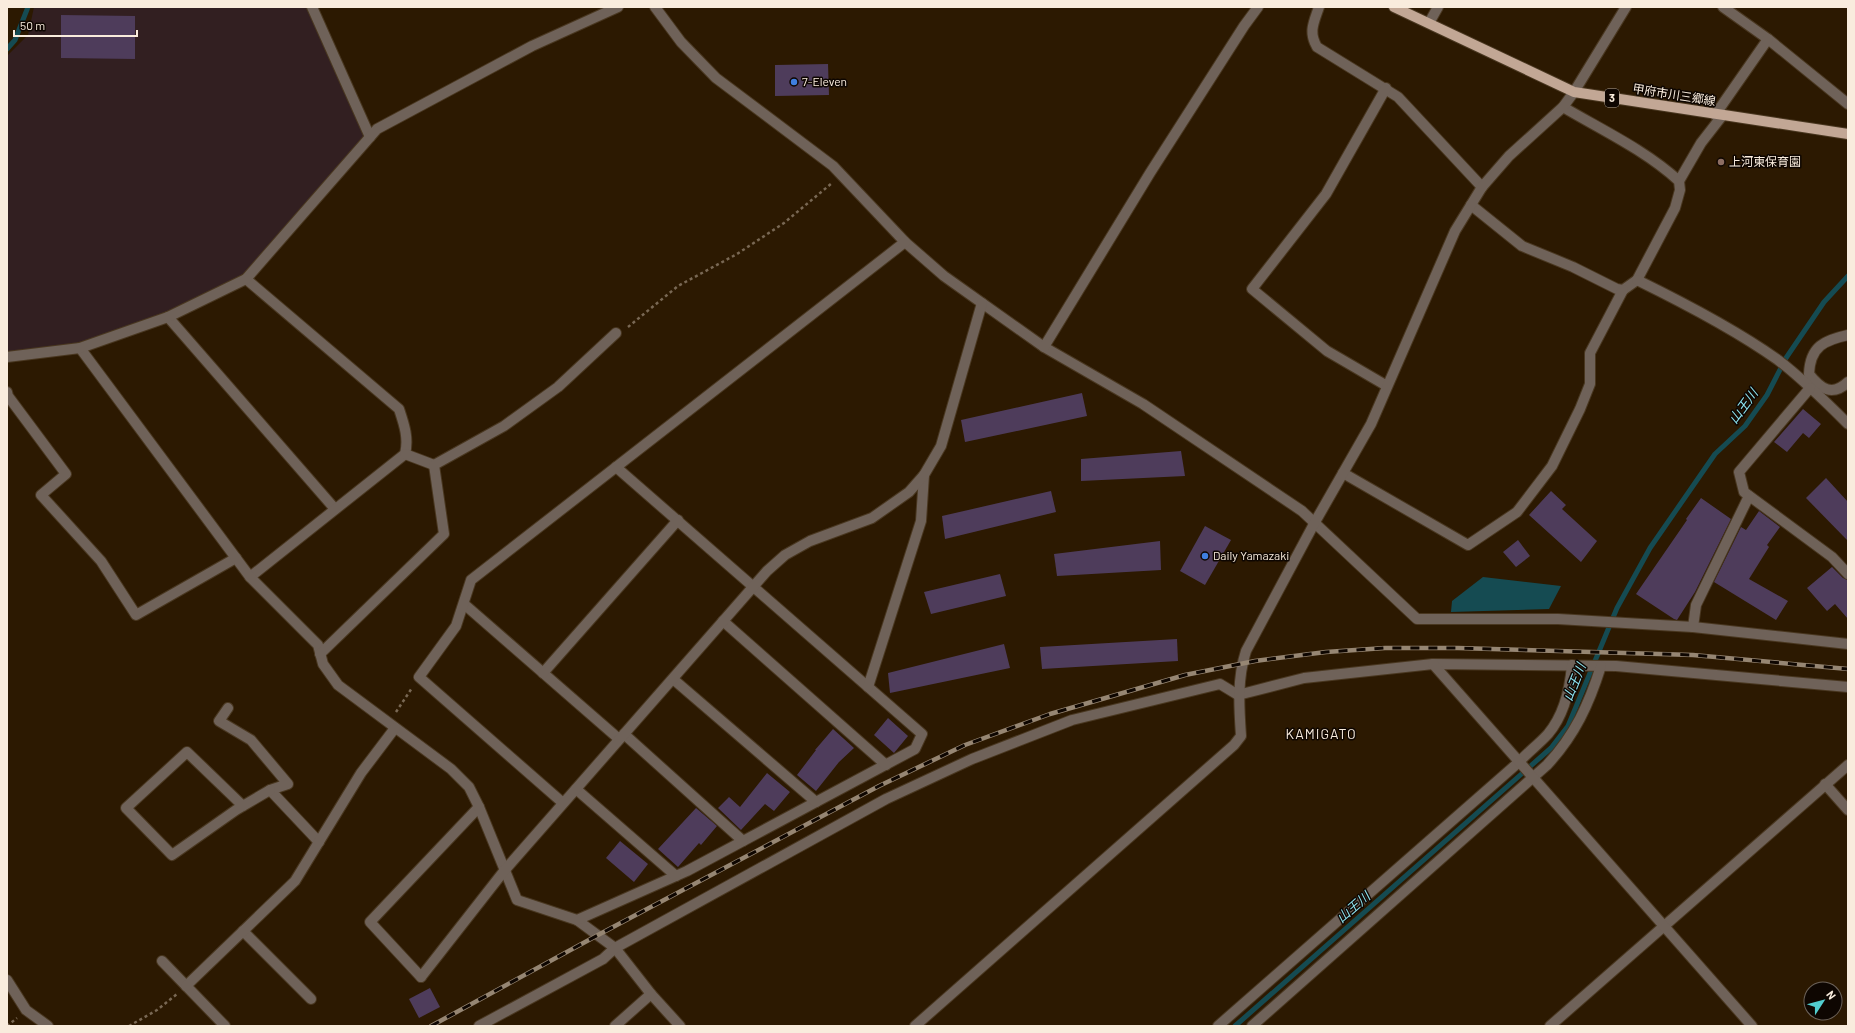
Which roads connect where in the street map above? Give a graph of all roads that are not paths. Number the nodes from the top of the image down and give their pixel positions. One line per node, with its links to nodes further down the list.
1 (312, 7): 18 (street)
2 (618, 7): 18 (street)
3 (655, 7): 22 (street)
4 (1258, 7): 30 (street)
5 (1319, 7): 12 (street)
6 (1394, 7): 10 (main road, 甲府市川三郷線 / 3)
7 (1438, 7): 10 (street)
8 (1626, 7): 13 (street)
9 (1723, 7): 11 (street)
10 (1429, 23): 13 (main road, 甲府市川三郷線 / 3)
11 (1768, 38): 14 (street); 16 (street)
12 (1386, 88): 20 (street); 34 (street)
13 (1574, 92): 15 (street); 16 (main road, 甲府市川三郷線 / 3)
14 (1848, 104)
15 (1563, 107): 19 (street); 20 (street)
16 (1718, 115): 17 (main road, 甲府市川三郷線 / 3); 19 (street)
17 (1848, 134)
18 (370, 138): 23 (street)
19 (1679, 181): 24 (street)
20 (1482, 187): 21 (street)
21 (1471, 205): 25 (street); 34 (street)
22 (905, 242): 26 (street); 40 (street)
23 (246, 279): 27 (street); 38 (street)
24 (1638, 280): 25 (street); 35 (street)
25 (1623, 290): 41 (street)
26 (982, 303): 30 (street); 42 (street)
27 (168, 317): 31 (street); 44 (street)
28 (616, 333): 39 (street)
29 (1848, 335): 33 (street)
30 (1044, 347): 46 (street)
31 (80, 348): 32 (street); 47 (street)
32 (7, 357)
33 (1848, 382)
34 (1387, 386): 41 (street)
35 (1810, 388): 37 (street); 43 (street)
36 (7, 392): 47 (street)
37 (1848, 424)
38 (405, 454): 39 (street); 44 (street)
39 (434, 466): 55 (street)
40 (616, 467): 45 (street); 51 (street)
41 (1343, 473): 46 (street)
42 (924, 475): 50 (street); 61 (street)
43 (1749, 496): 48 (street); 53 (street)
44 (334, 509): 49 (street)
45 (678, 520): 50 (street); 59 (street)
46 (1315, 522): 53 (street); 63 (street)
47 (236, 558): 49 (street)
48 (1848, 574)
49 (250, 577): 55 (street)
50 (754, 586): 52 (street); 61 (street)
51 (464, 604): 59 (street); 75 (street)
52 (723, 621): 60 (street); 68 (street)
53 (1693, 627): 54 (street)
54 (1848, 644)
55 (320, 654): 65 (street)
56 (1433, 664): 57 (street); 63 (street); 67 (street)
57 (1577, 665): 58 (street); 67 (street)
58 (1599, 666): 62 (street); 70 (street)
59 (543, 673): 66 (street)
60 (673, 679): 66 (street); 74 (street)
61 (868, 687): 68 (street)
62 (1848, 687)
63 (1238, 696): 86 (street); 97 (street)
64 (228, 708): 73 (street)
65 (392, 726): 77 (street); 80 (street)
66 (622, 737): 72 (street); 79 (street)
67 (1519, 762): 70 (street); 98 (street)
68 (886, 765): 74 (street)
69 (1848, 765): 71 (street)
70 (1532, 777): 84 (street); 99 (street)
71 (1825, 784): 78 (street); 84 (street)
72 (576, 789): 75 (street); 82 (street)
73 (270, 790): 76 (street); 80 (street)
74 (816, 802): 79 (street)
75 (563, 803): 81 (street)
76 (243, 806): 76 (street)
77 (479, 807): 81 (street); 81 (street)
78 (1848, 810)
79 (743, 841): 82 (street)
80 (319, 842): 85 (street)
81 (504, 871): 83 (street)
82 (676, 876): 83 (street)
83 (577, 920): 86 (street)
84 (1664, 926): 100 (street); 101 (street)
85 (243, 931): 89 (street); 91 (street)
86 (615, 948): 90 (street); 94 (street)
87 (162, 961): 89 (street)
88 (7, 980): 92 (street)
89 (186, 986): 93 (street)
90 (652, 994): 95 (street); 96 (street)
91 (311, 999)
92 (48, 1026)
93 (225, 1026)
94 (478, 1026)
95 (615, 1026)
96 (680, 1026)
97 (915, 1026)
98 (1218, 1026)
99 (1252, 1026)
100 (1550, 1026)
101 (1752, 1026)

